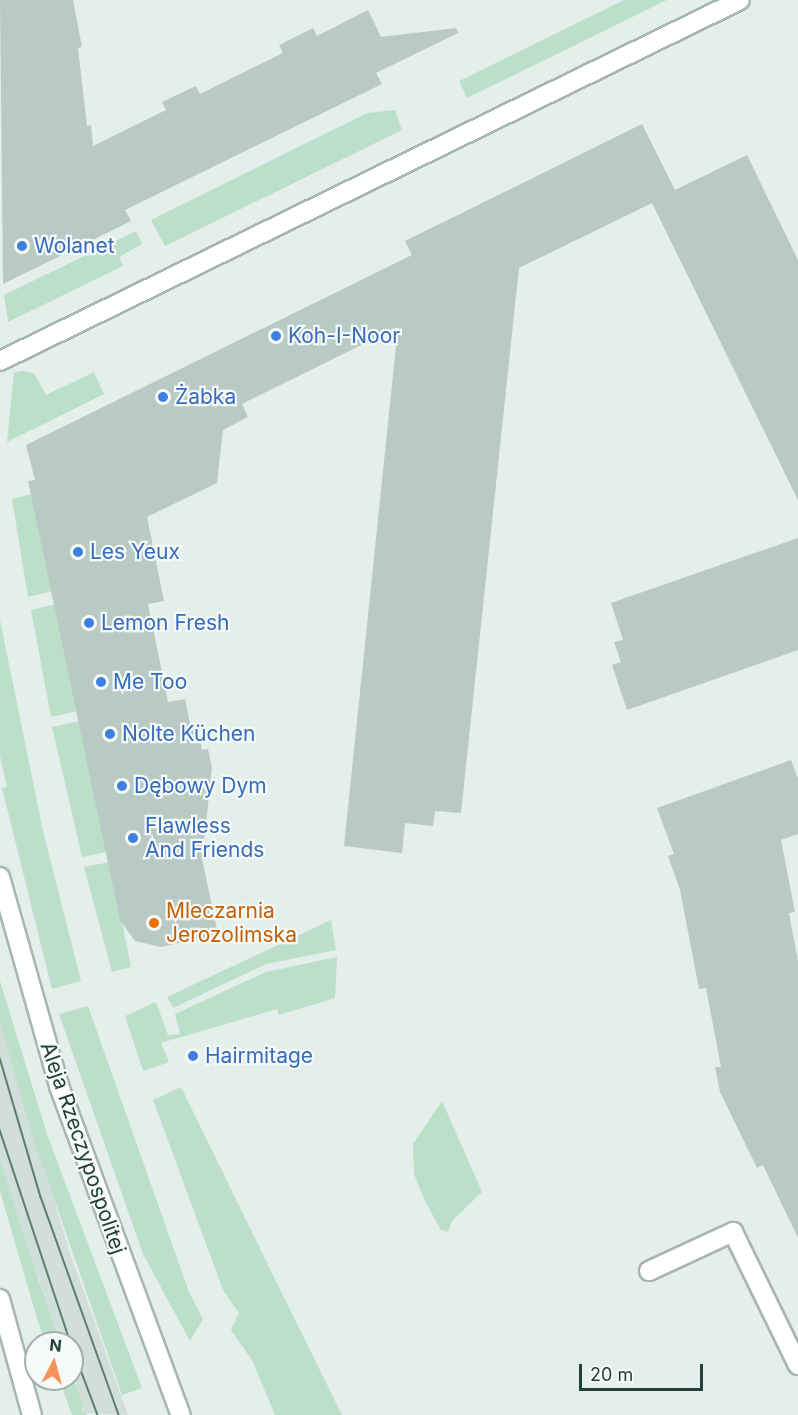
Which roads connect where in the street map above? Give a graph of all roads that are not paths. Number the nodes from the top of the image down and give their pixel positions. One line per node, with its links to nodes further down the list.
1 (740, 0): 2 (street)
2 (0, 361)
3 (0, 877): 8 (street, Aleja Rzeczypospolitej)
4 (650, 1271): 6 (street)
5 (0, 1299): 7 (street)
6 (798, 1365)
7 (32, 1415)
8 (180, 1415)

